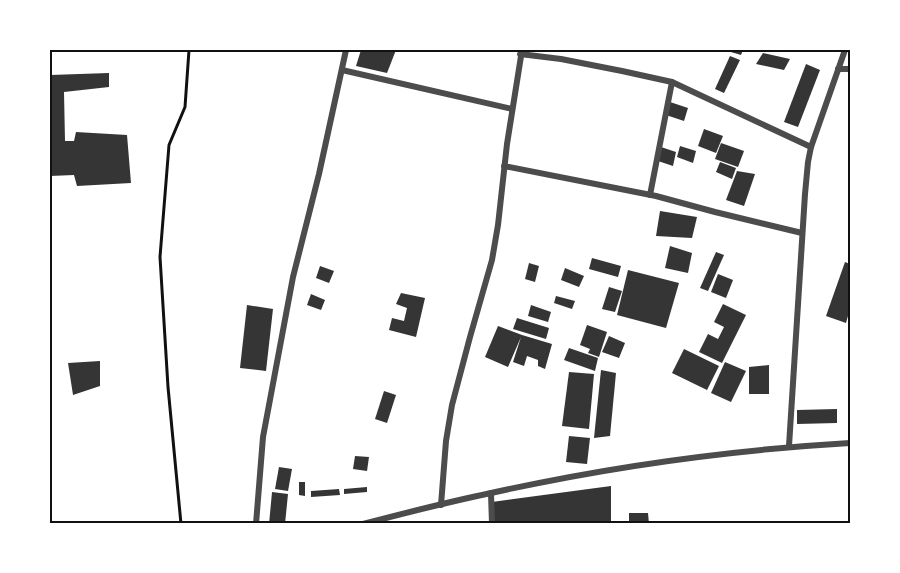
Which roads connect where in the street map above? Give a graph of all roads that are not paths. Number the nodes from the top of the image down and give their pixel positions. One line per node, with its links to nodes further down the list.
1 (346, 50): 6 (street)
2 (845, 50): 4 (street)
3 (520, 51): 7 (street); 8 (street)
4 (838, 69): 5 (street); 9 (street)
5 (850, 69)
6 (342, 70): 8 (street); 17 (street)
7 (672, 82): 9 (street); 11 (street)
8 (512, 109): 10 (street)
9 (811, 147): 12 (street)
10 (504, 166): 11 (street); 16 (street)
11 (650, 195): 12 (street)
12 (802, 233): 14 (street)
13 (850, 443): 14 (street)
14 (789, 446): 15 (street)
15 (491, 493): 16 (street); 19 (street)
16 (441, 505): 18 (street)
17 (256, 524)
18 (363, 524)
19 (492, 524)

